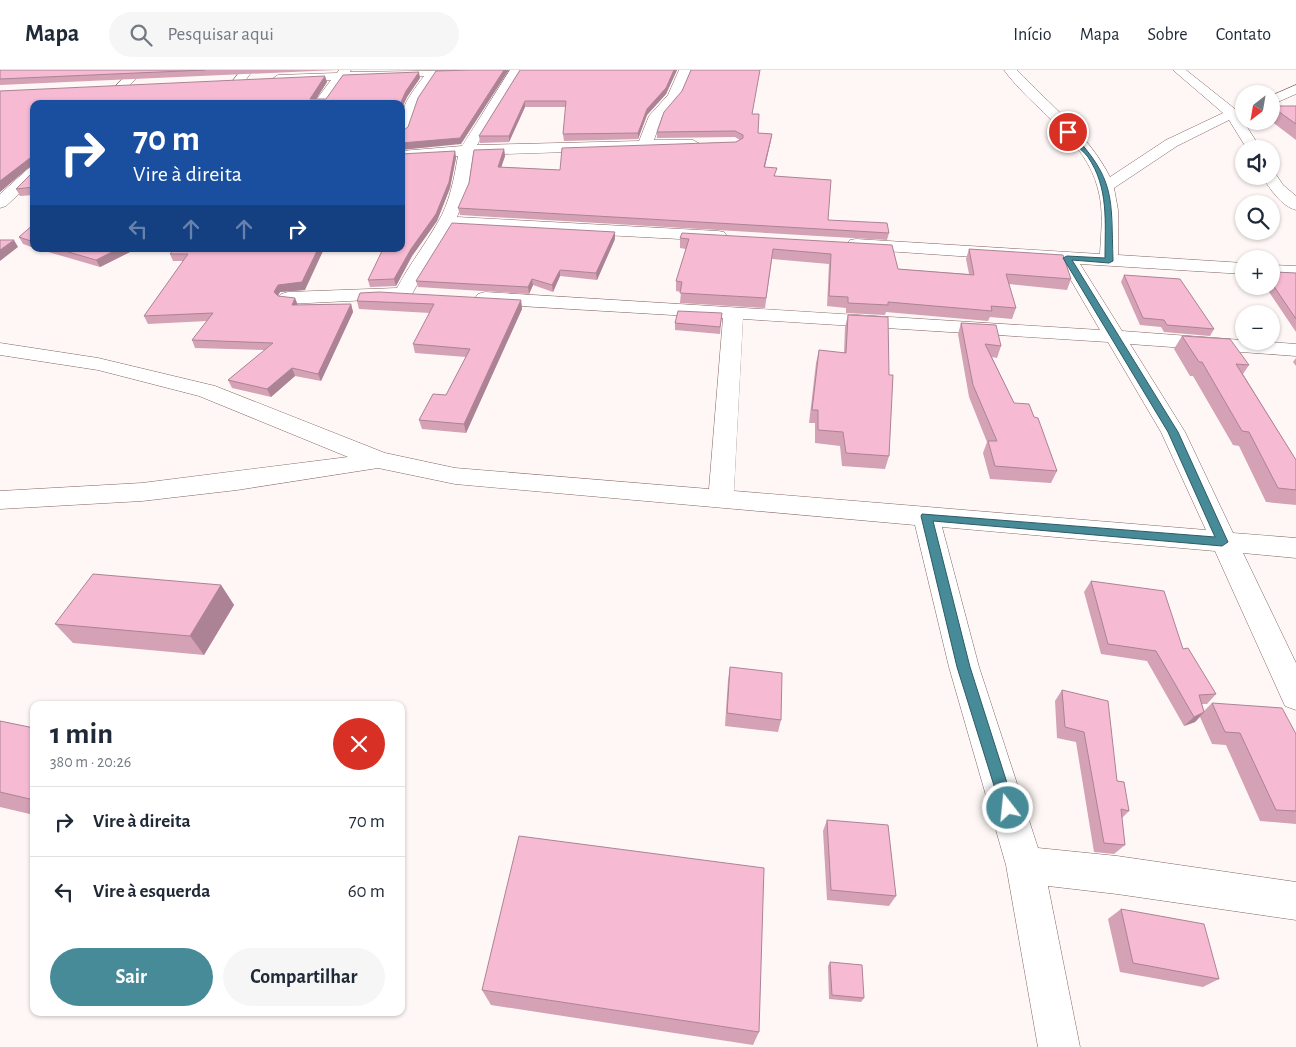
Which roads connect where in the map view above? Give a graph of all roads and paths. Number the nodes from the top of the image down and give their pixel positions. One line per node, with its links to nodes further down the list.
1 (138, 70): 14 (street)
2 (247, 70): 10 (street)
3 (472, 70): 8 (street)
4 (516, 70): 25 (street)
5 (685, 70): 24 (street)
6 (1010, 70): 31 (street)
7 (1178, 70): 20 (street)
8 (433, 71): 9 (street); 22 (street)
9 (343, 72): 10 (street); 19 (street)
10 (238, 81): 11 (street); 18 (street)
11 (218, 82)
12 (140, 87): 14 (street)
13 (102, 88): 14 (street)
14 (120, 88): 17 (street)
15 (1296, 90): 16 (street)
16 (1280, 97)
17 (108, 100)
18 (224, 100)
19 (322, 100)
20 (1235, 109)
21 (1235, 112): 31 (street)
22 (405, 122)
23 (705, 144): 24 (street)
24 (645, 145): 25 (street)
25 (466, 151): 26 (street); 34 (street)
26 (405, 156)
27 (30, 175): 29 (street)
28 (30, 177): 32 (street)
29 (0, 179)
30 (1275, 185): 33 (street)
31 (1105, 187): 38 (street)
32 (0, 203)
33 (1296, 205)
34 (447, 222): 35 (street); 42 (street)
35 (735, 237)
36 (842, 243): 37 (street)
37 (1067, 258): 38 (street); 47 (street)
38 (1109, 261): 39 (street)
39 (1235, 268)
40 (1280, 271): 41 (street)
41 (1296, 272)
42 (403, 294): 43 (street); 45 (street)
43 (428, 295)
44 (465, 297): 46 (street)
45 (288, 298)
46 (733, 313): 47 (street); 51 (street)
47 (1114, 337): 49 (street); 54 (street)
48 (0, 349): 50 (street)
49 (1296, 350)
50 (379, 460): 51 (street); 52 (street)
51 (721, 499): 53 (street)
52 (0, 500)
53 (926, 516): 54 (street); 57 (street)
54 (1222, 542): 55 (street); 56 (street)
55 (1296, 548)
56 (1296, 696)
57 (1025, 865): 58 (street); 59 (street)
58 (1296, 901)
59 (1059, 1047)

